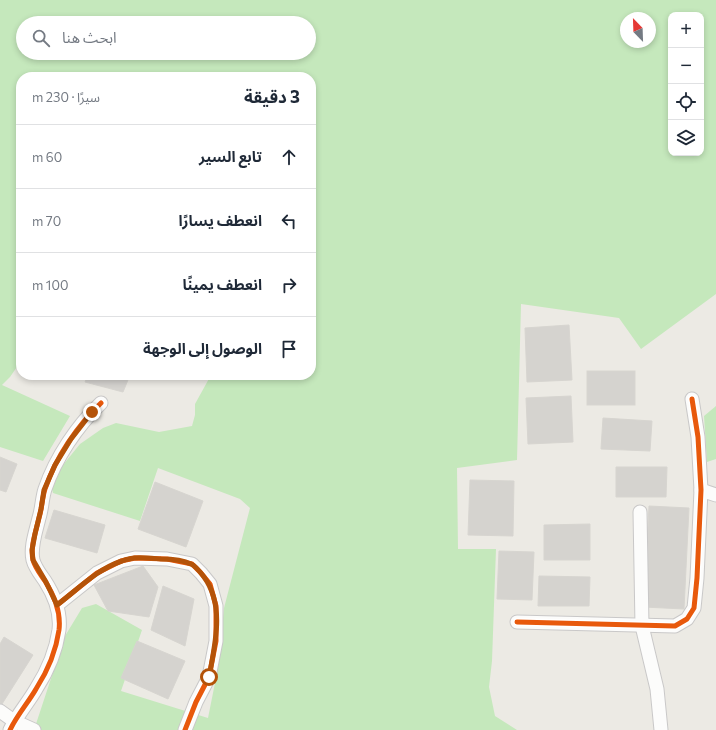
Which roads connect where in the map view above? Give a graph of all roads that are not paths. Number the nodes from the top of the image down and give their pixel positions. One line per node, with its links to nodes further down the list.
1 (692, 399): 3 (street)
2 (101, 403): 6 (street)
3 (701, 490): 4 (street); 8 (street)
4 (716, 495)
5 (640, 512): 8 (street)
6 (57, 605): 10 (street); 12 (street)
7 (518, 622): 8 (street)
8 (642, 626): 13 (street)
9 (0, 711): 10 (street)
10 (12, 726): 11 (street)
11 (34, 730)
12 (185, 730)
13 (661, 730)

